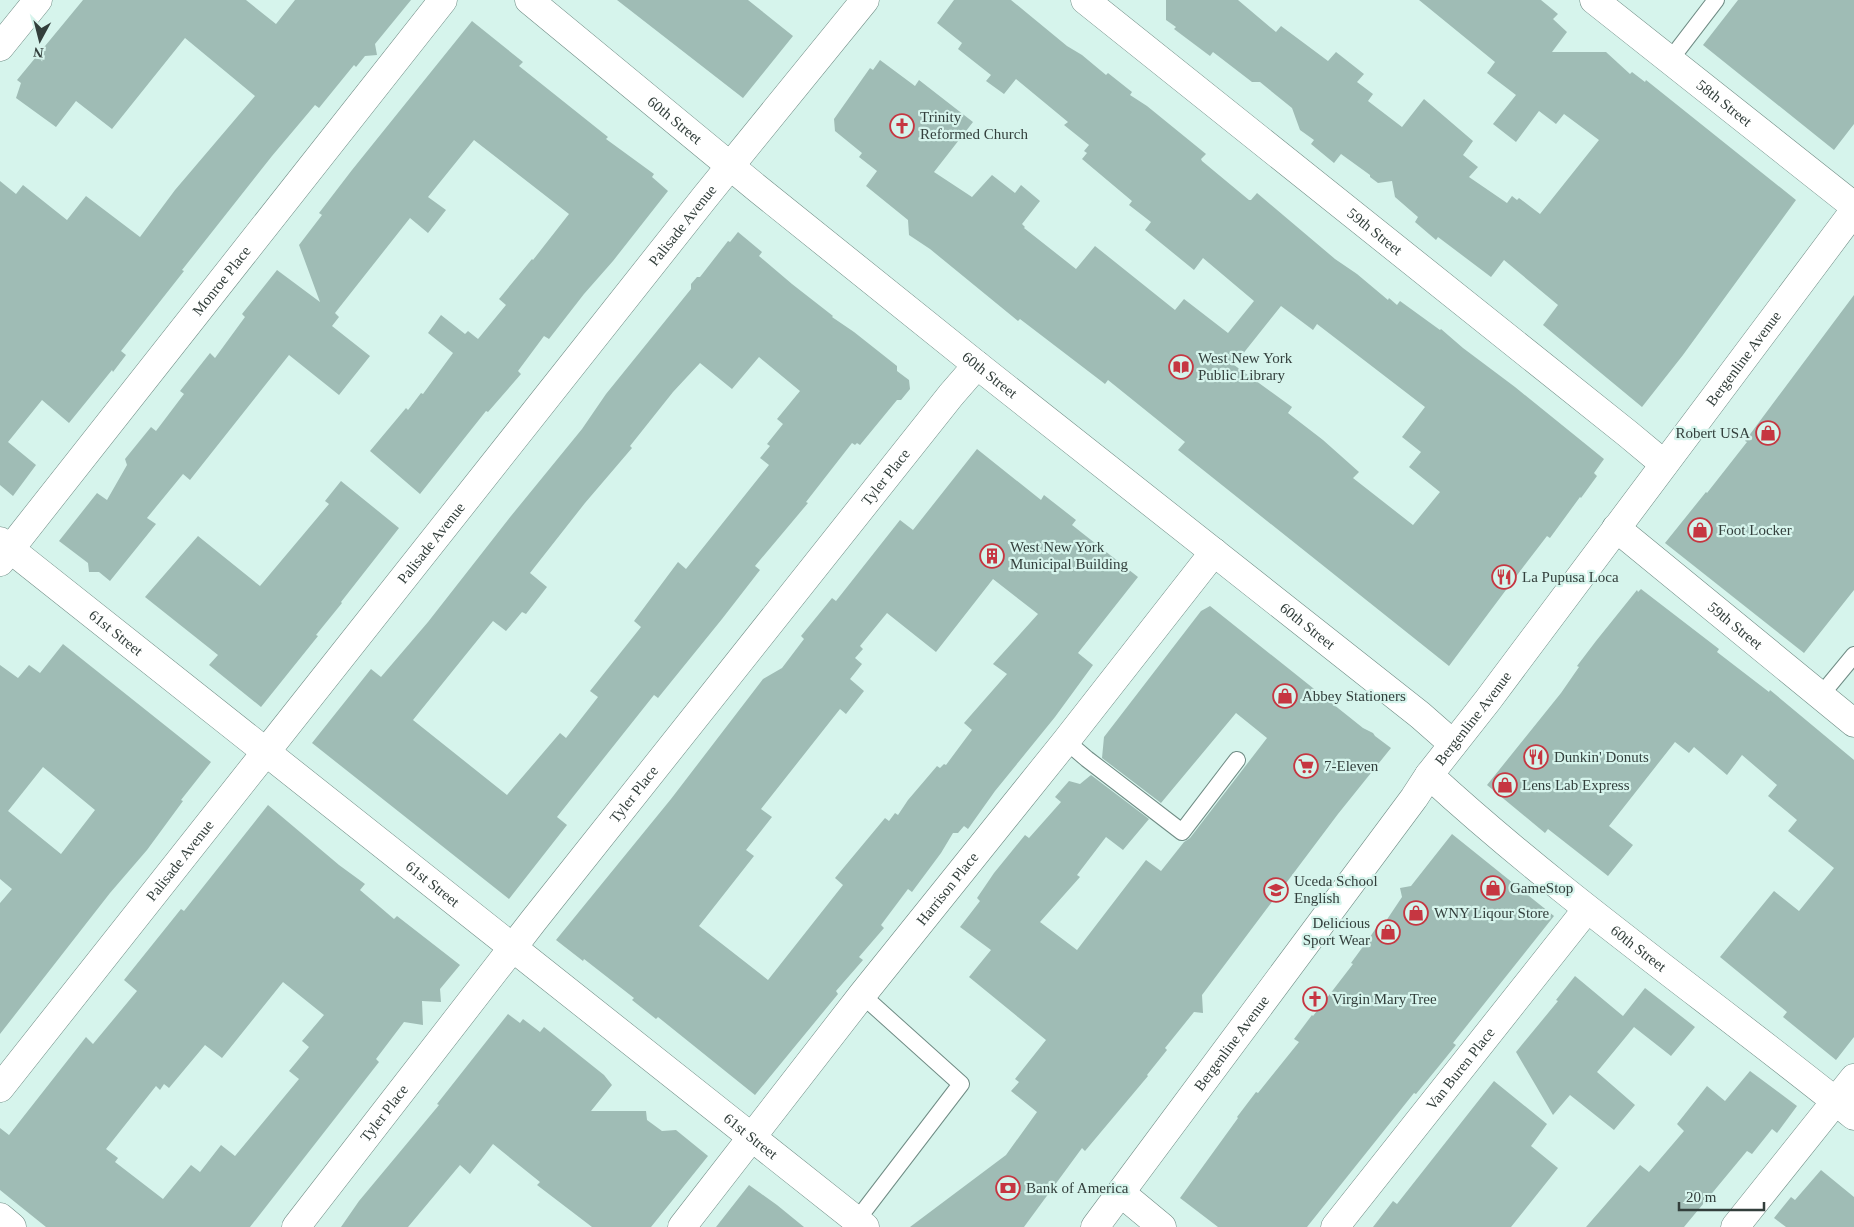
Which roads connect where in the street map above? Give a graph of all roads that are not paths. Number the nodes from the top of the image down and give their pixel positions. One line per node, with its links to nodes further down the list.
1 (38, 0): 8 (street)
2 (443, 0): 16 (street, Monroe Place)
3 (529, 0): 10 (street, 60th Street)
4 (865, 0): 10 (street, Palisade Avenue)
5 (1085, 0): 14 (street, 59th Street)
6 (1594, 0): 9 (street, 58th Street)
7 (1716, 0): 9 (lane)
8 (0, 47)
9 (1670, 60): 11 (street, 58th Street)
10 (731, 166): 13 (street, 60th Street); 23 (street, Palisade Avenue)
11 (1854, 206)
12 (1854, 211): 14 (street, Bergenline Avenue)
13 (977, 365): 17 (street, 60th Street); 27 (street, Tyler Place)
14 (1664, 464): 15 (street, Bergenline Avenue)
15 (1616, 528): 19 (street, 59th Street); 22 (street, Bergenline Avenue)
16 (3, 551): 23 (street, 61st Street)
17 (1214, 552): 21 (street, Harrison Place); 22 (street, 60th Street)
18 (1854, 655): 19 (lane)
19 (1821, 695): 20 (street, 59th Street)
20 (1854, 723)
21 (1066, 741): 24 (lane); 28 (street, Harrison Place)
22 (1454, 744): 25 (street, Bergenline Avenue)
23 (264, 752): 27 (street, 61st Street); 30 (street, Palisade Avenue)
24 (1237, 760)
25 (1429, 775): 26 (street, 60th Street); 33 (street, Bergenline Avenue)
26 (1587, 909): 31 (street, 60th Street); 41 (street, Van Buren Place)
27 (513, 948): 32 (street, 61st Street); 37 (street, Tyler Place)
28 (862, 995): 32 (street, Harrison Place); 35 (lane)
29 (1854, 1078): 31 (street)
30 (0, 1088)
31 (1845, 1109): 42 (street)
32 (752, 1138): 35 (street, 61st Street); 38 (street, Harrison Place)
33 (1121, 1193): 39 (street, Bergenline Avenue); 40 (street)
34 (0, 1217): 36 (street)
35 (861, 1224)
36 (12, 1227)
37 (296, 1227)
38 (682, 1227)
39 (1095, 1227)
40 (1162, 1227)
41 (1335, 1227)
42 (1735, 1227)

